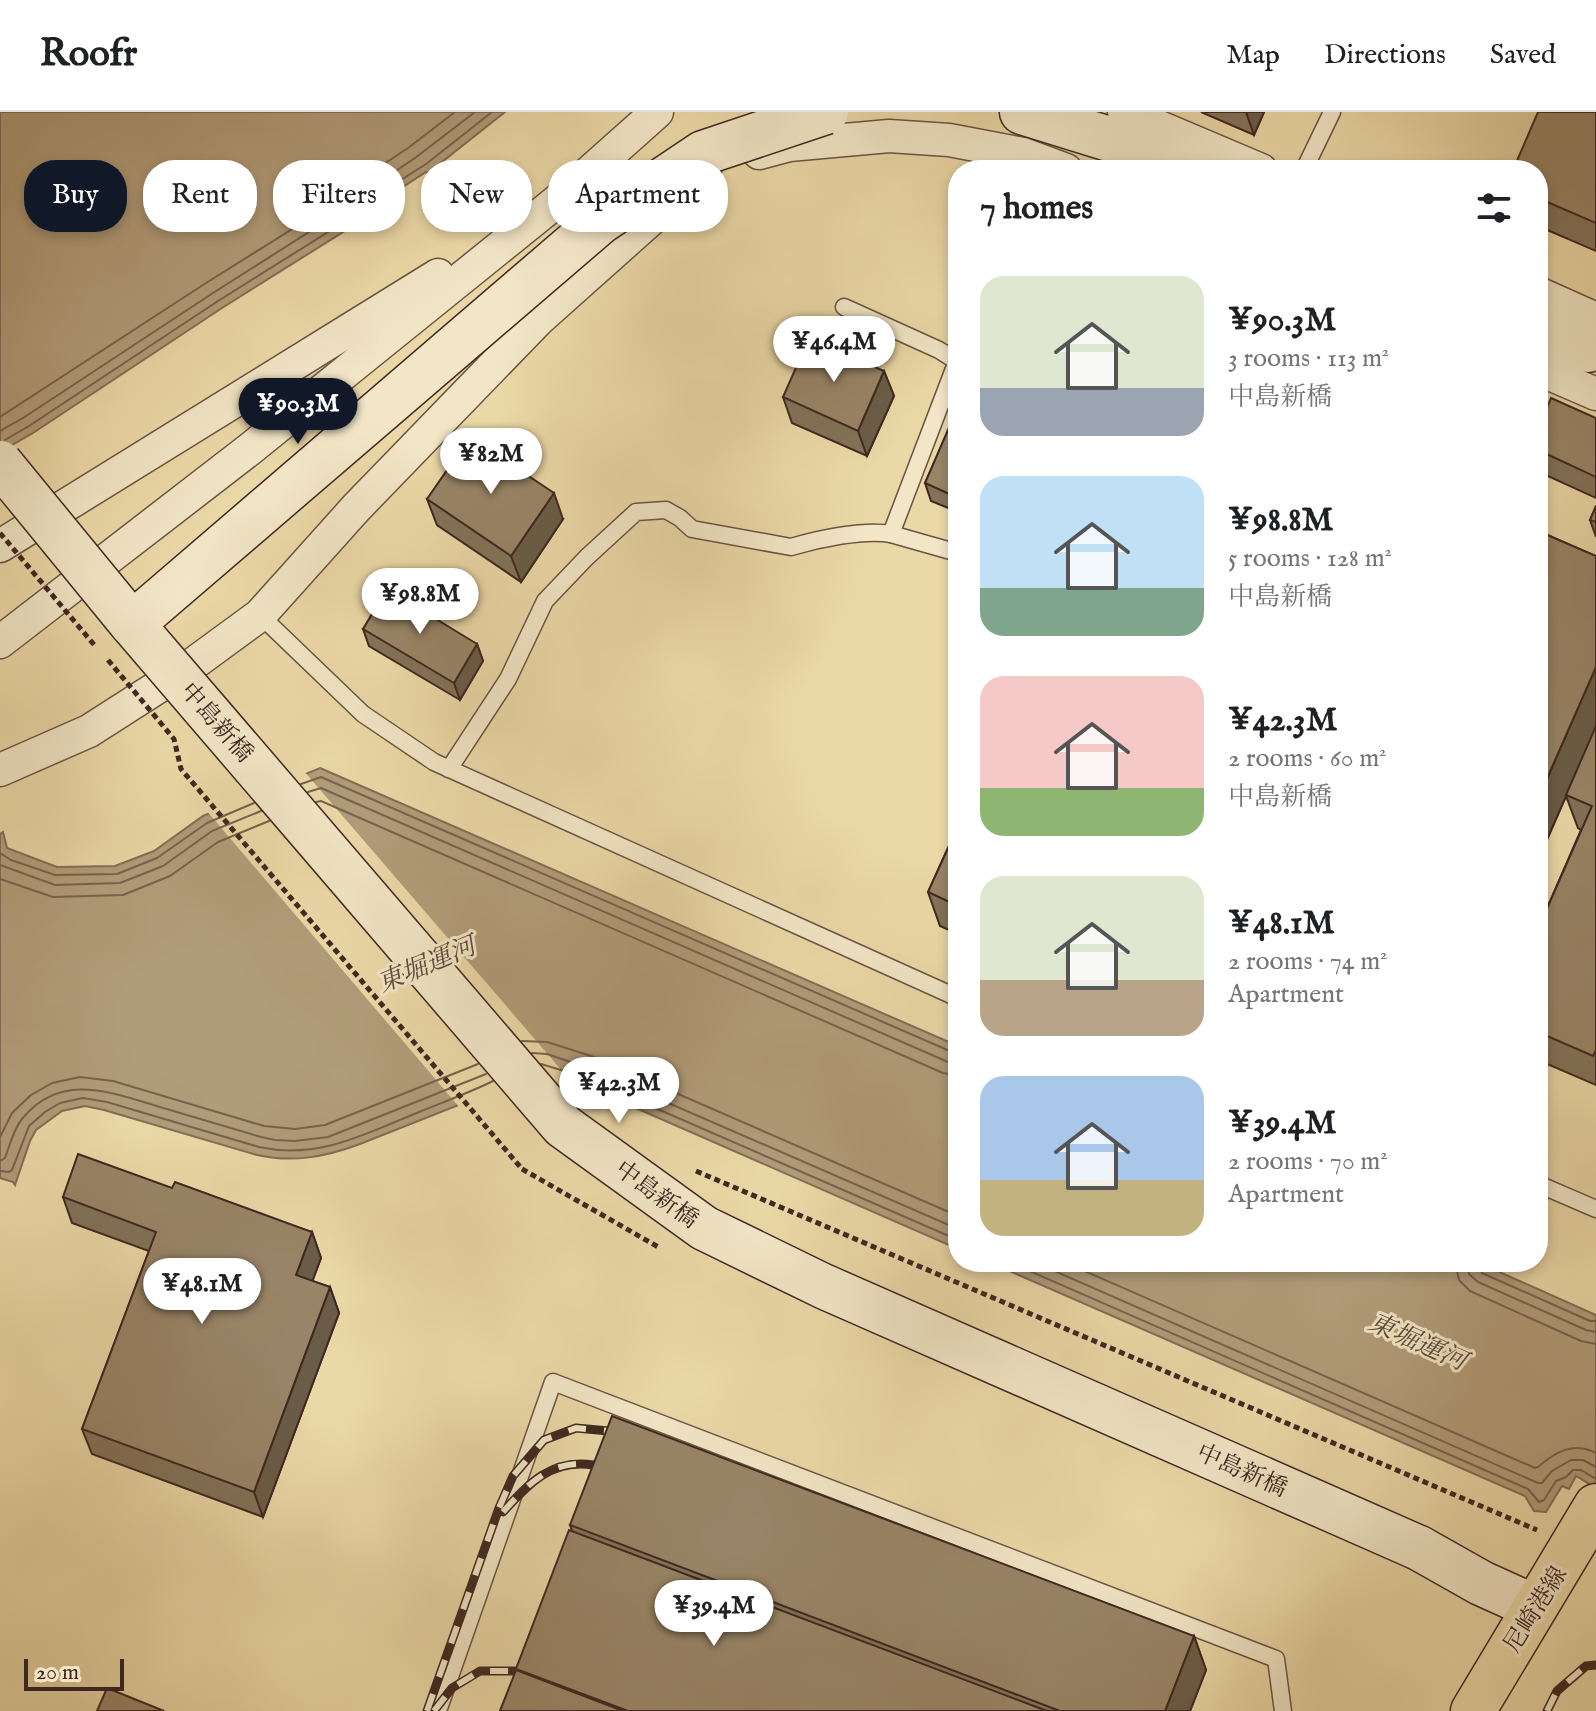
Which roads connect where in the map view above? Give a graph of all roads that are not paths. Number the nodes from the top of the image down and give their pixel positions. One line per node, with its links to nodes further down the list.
1 (657, 112): 9 (street)
2 (769, 112): 10 (street)
3 (826, 112): 32 (street, bridge)
4 (898, 112): 8 (street)
5 (1022, 112): 12 (street)
6 (1124, 112): 13 (street)
7 (1332, 112): 14 (lane)
8 (949, 140): 11 (street); 15 (street)
9 (603, 160)
10 (717, 160)
11 (1039, 160)
12 (1168, 160)
13 (1237, 160)
14 (1309, 160)
15 (728, 164)
16 (548, 207): 29 (street)
17 (548, 208): 33 (street)
18 (637, 232): 31 (street)
19 (1548, 302): 22 (street)
20 (844, 307): 23 (lane)
21 (1548, 330): 22 (street)
22 (1593, 341)
23 (948, 356)
24 (1548, 373): 26 (street)
25 (948, 388): 28 (lane)
26 (1596, 394)
27 (0, 463): 32 (street, 中島新橋, bridge)
28 (891, 534): 30 (lane); 34 (lane)
29 (0, 546)
30 (948, 550)
31 (260, 615): 34 (lane); 35 (street)
32 (132, 624): 40 (street, 中島新橋, bridge)
33 (0, 642)
34 (449, 769): 36 (lane)
35 (0, 770)
36 (948, 994)
37 (1548, 1188): 38 (lane)
38 (1596, 1209)
39 (1596, 1506): 40 (main road, 尼崎港線)
40 (1534, 1607): 43 (main road, 尼崎港線)
41 (438, 1711): 42 (lane)
42 (1283, 1711)
43 (1473, 1711)

